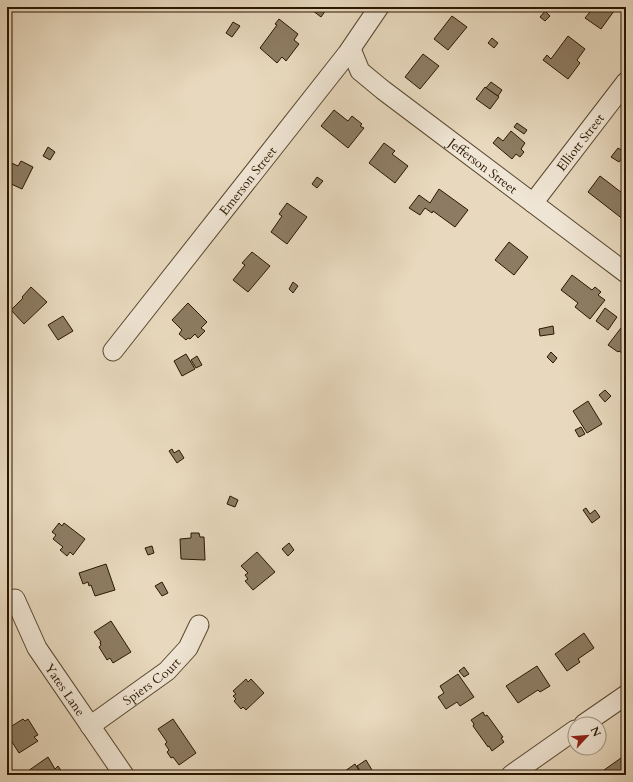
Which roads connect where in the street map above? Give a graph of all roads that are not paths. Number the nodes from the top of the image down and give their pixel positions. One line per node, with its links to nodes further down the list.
1 (379, 7): 2 (street, Emerson Street)
2 (351, 49): 4 (street, Jefferson Street); 6 (street, Emerson Street)
3 (626, 82): 4 (street, Elliott Street)
4 (533, 203): 5 (street, Jefferson Street)
5 (626, 273)
6 (112, 351)
7 (15, 600): 11 (street, Yates Lane)
8 (199, 625): 11 (street, Spiers Court)
9 (626, 695): 10 (street)
10 (596, 716)
11 (90, 726): 13 (street, Yates Lane)
12 (567, 736): 14 (street)
13 (124, 775)
14 (511, 775)

